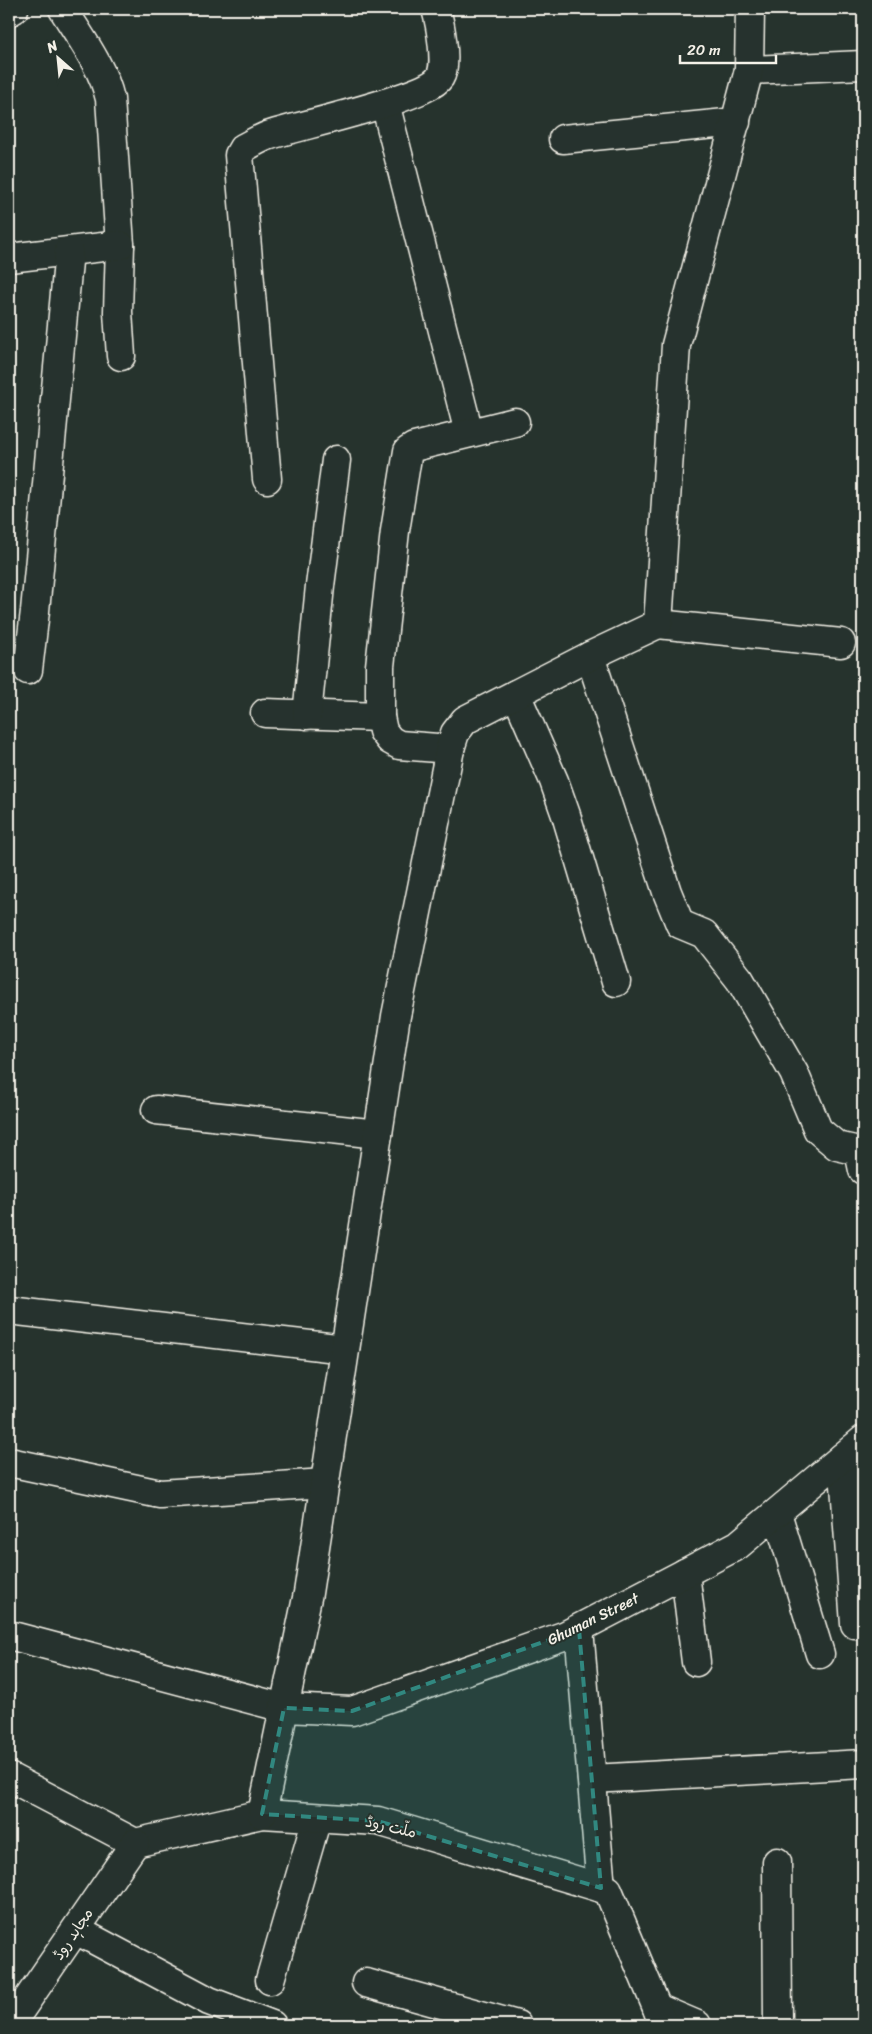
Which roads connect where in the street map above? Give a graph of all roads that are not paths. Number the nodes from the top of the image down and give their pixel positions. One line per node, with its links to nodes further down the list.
1 (14, 9): 5 (street)
2 (63, 9): 11 (street)
3 (436, 9): 8 (street)
4 (750, 9): 7 (street)
5 (9, 12)
6 (863, 65): 7 (street)
7 (750, 70): 9 (street)
8 (385, 103): 16 (street); 18 (street)
9 (736, 122): 10 (street); 19 (street)
10 (563, 139)
11 (120, 245): 12 (street); 14 (street)
12 (69, 252): 13 (street); 22 (street)
13 (9, 258)
14 (121, 356)
15 (515, 422): 16 (street)
16 (469, 434): 26 (street)
17 (336, 460): 25 (street)
18 (267, 479)
19 (658, 624): 20 (street); 21 (street)
20 (841, 643)
21 (590, 656): 23 (street); 31 (street)
22 (28, 670)
23 (516, 694): 27 (street); 28 (street)
24 (265, 713): 25 (street)
25 (307, 714): 26 (street)
26 (380, 717): 27 (street)
27 (450, 749): 30 (street)
28 (616, 982)
29 (156, 1110): 30 (street)
30 (378, 1134): 33 (street)
31 (863, 1170)
32 (9, 1310): 33 (street)
33 (345, 1349): 36 (street)
34 (853, 1449): 37 (street, Ghuman Street); 39 (street)
35 (9, 1462): 36 (street)
36 (324, 1483): 44 (street)
37 (777, 1513): 38 (street, Ghuman Street); 42 (street)
38 (685, 1573): 40 (street, Ghuman Street); 43 (street)
39 (855, 1624)
40 (579, 1629): 44 (street, Ghuman Street); 47 (street)
41 (9, 1635): 44 (street, Ghuman Street)
42 (820, 1654)
43 (696, 1662)
44 (284, 1708): 48 (street)
45 (863, 1764): 47 (street)
46 (9, 1777): 50 (street)
47 (592, 1779): 52 (street)
48 (262, 1814): 49 (street, ملّت روڈ); 50 (street, ملّت روڈ)
49 (316, 1818): 52 (street, ملّت روڈ); 54 (street)
50 (134, 1843): 53 (street, مجاہد روڈ)
51 (777, 1862): 61 (street)
52 (601, 1888): 56 (street)
53 (76, 1930): 57 (street, مجاہد روڈ); 58 (street)
54 (270, 1980)
55 (366, 1983): 59 (street)
56 (660, 2017): 60 (street)
57 (10, 2025)
58 (272, 2025)
59 (517, 2025)
60 (697, 2025)
61 (778, 2025)

